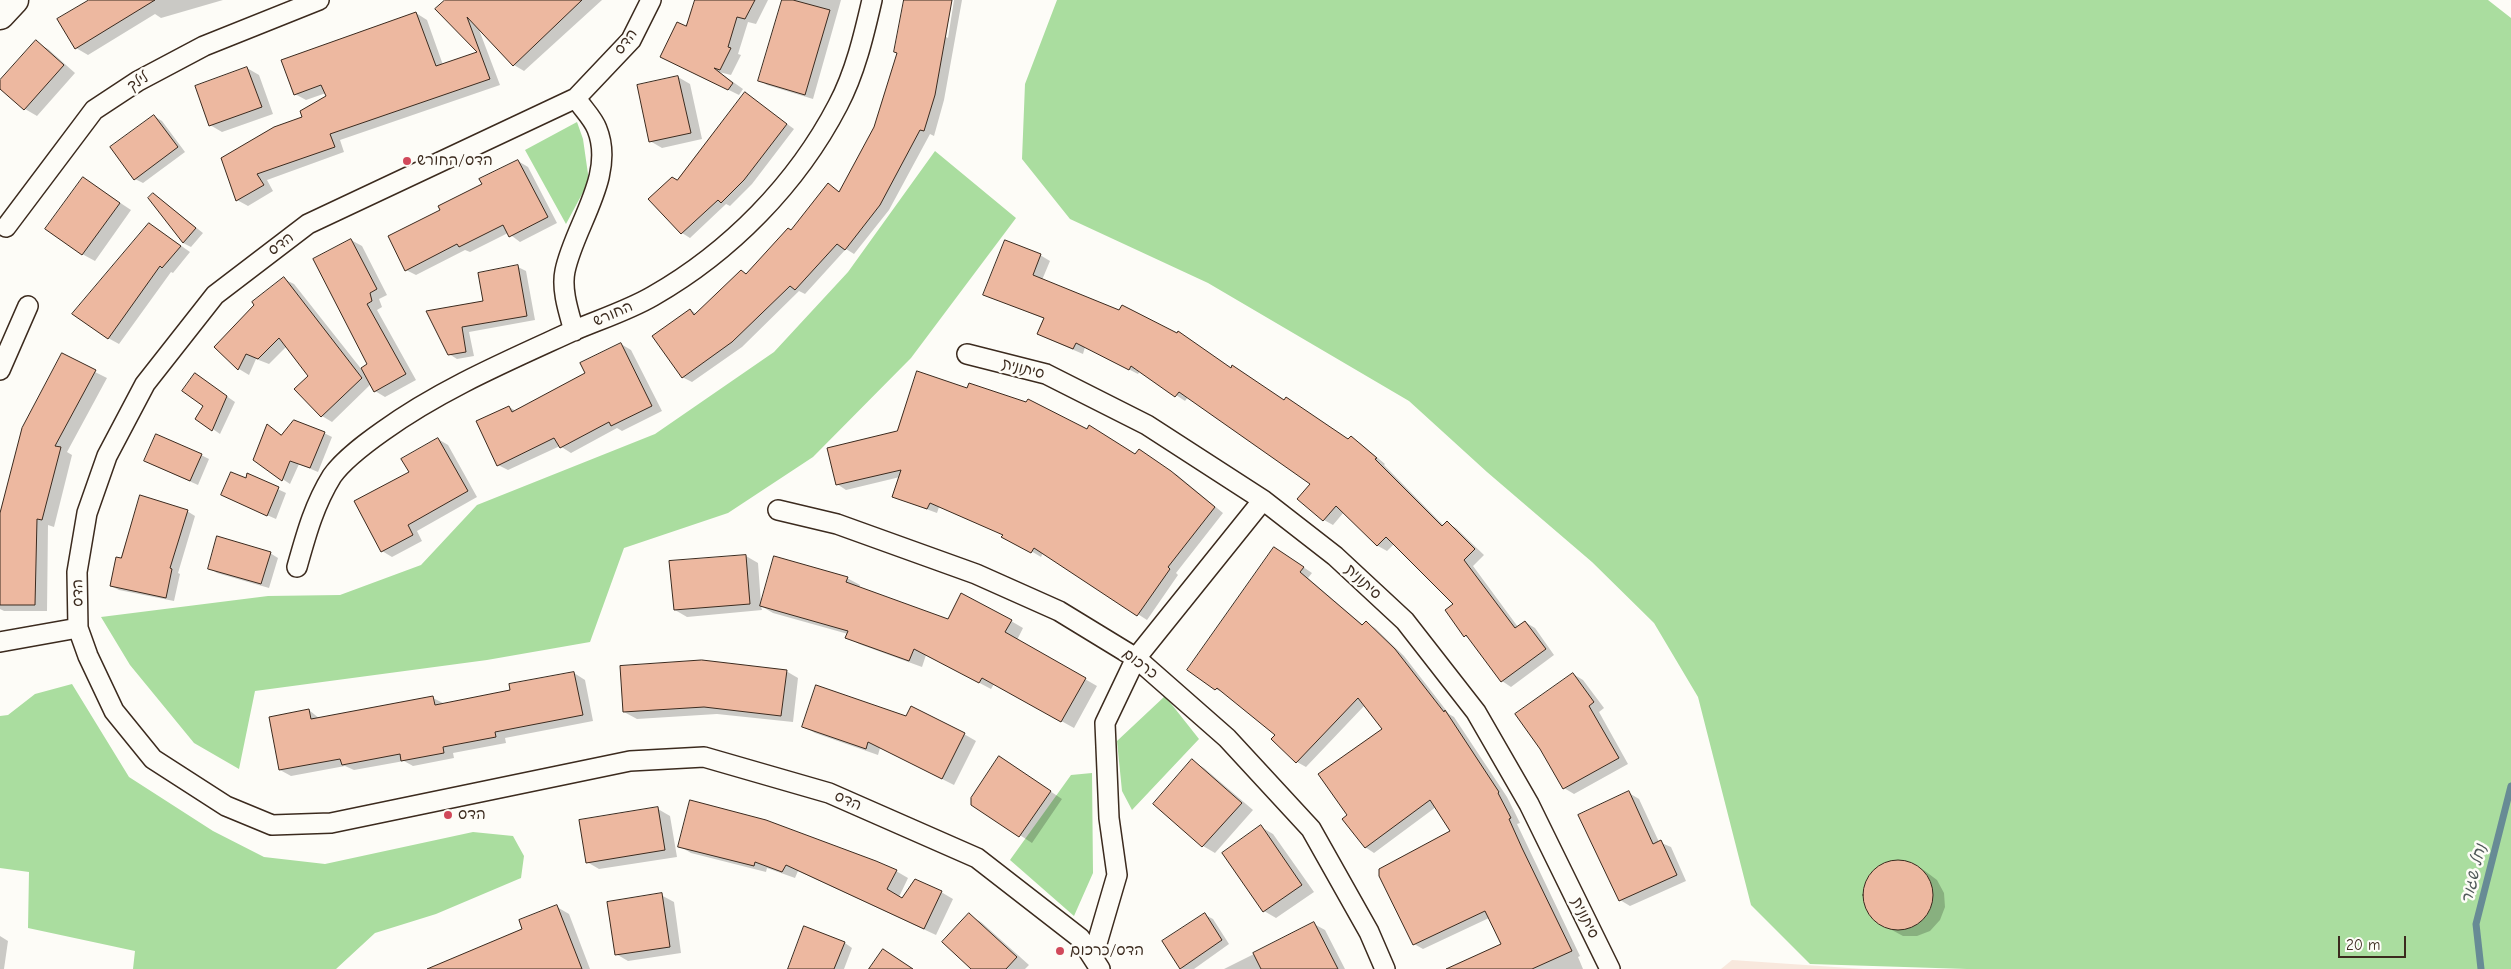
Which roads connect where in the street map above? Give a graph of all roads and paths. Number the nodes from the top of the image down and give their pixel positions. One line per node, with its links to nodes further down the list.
1 (14, 0): 5 (street)
2 (319, 0): 7 (street, לילך)
3 (651, 0): 6 (street, הדס)
4 (872, 0): 9 (street, החורש)
5 (0, 15)
6 (576, 98): 9 (street); 15 (street, הדס)
7 (6, 227)
8 (28, 306): 11 (street)
9 (574, 331): 14 (street, החורש)
10 (967, 354): 12 (street, סיתונית)
11 (0, 370)
12 (1263, 500): 17 (street); 20 (street, סיתונית)
13 (778, 510): 17 (street, כרכום)
14 (297, 567)
15 (78, 628): 16 (street, הדס); 18 (street, הדס)
16 (0, 642)
17 (1136, 658): 18 (street); 19 (street, כרכום)
18 (1097, 963)
19 (1385, 969)
20 (1610, 969)

